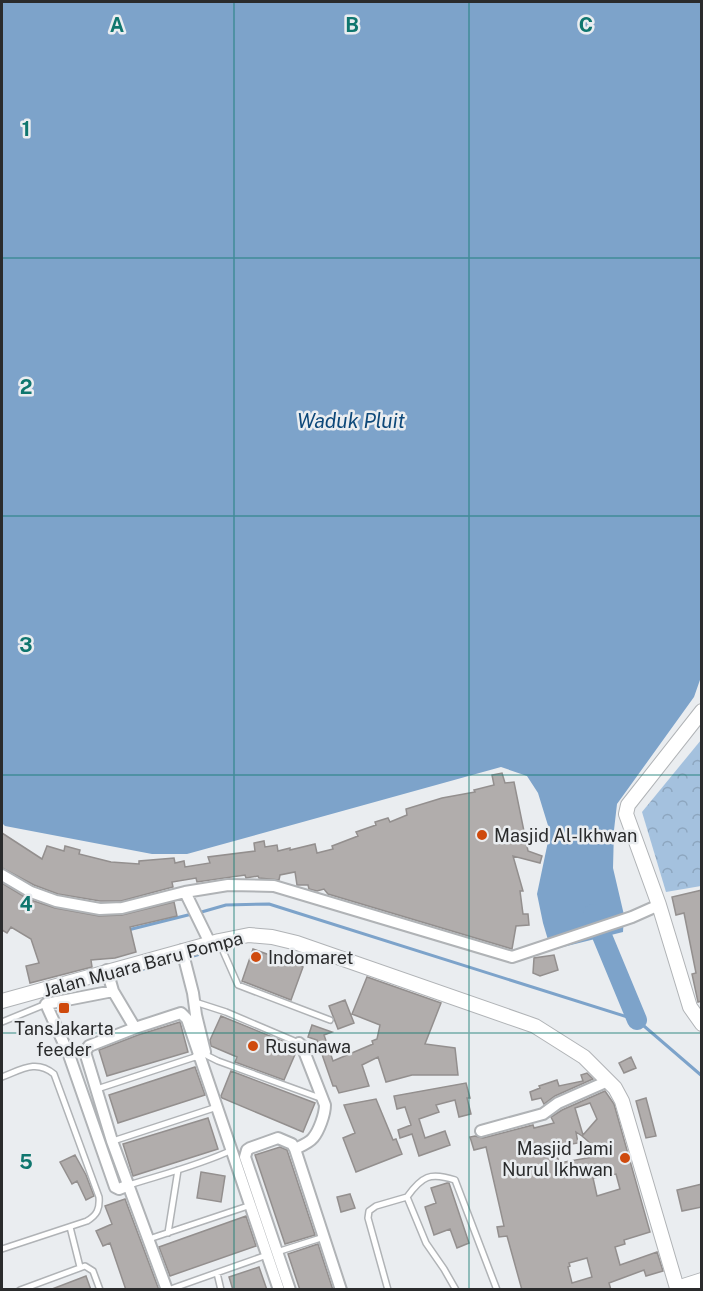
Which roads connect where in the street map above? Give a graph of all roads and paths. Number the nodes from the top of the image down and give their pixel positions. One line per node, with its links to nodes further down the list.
1 (702, 711): 4 (street)
2 (2, 875): 3 (street)
3 (185, 892): 4 (street); 5 (street)
4 (659, 905): 14 (street)
5 (214, 942): 6 (street, Jalan Muara Baru Pompa); 12 (lane); 19 (street, Jalan Muara Baru Pompa)
6 (182, 951): 7 (street, Jalan Muara Baru Pompa); 10 (street)
7 (108, 973): 8 (street); 9 (street, Jalan Muara Baru Pompa)
8 (113, 991): 11 (street); 15 (street)
9 (2, 999)
10 (195, 1002): 16 (lane); 17 (street)
11 (46, 1004): 13 (lane); 28 (street)
12 (330, 1020)
13 (2, 1022)
14 (702, 1024)
15 (135, 1028): 17 (street); 20 (street)
16 (299, 1043): 21 (street)
17 (202, 1054): 20 (lane); 21 (lane); 22 (street)
18 (2, 1077): 31 (lane)
19 (608, 1081): 23 (street); 40 (street, Jalan Muara Baru Pompa)
20 (97, 1089): 24 (street)
21 (323, 1099): 25 (street)
22 (217, 1107): 24 (lane); 26 (street)
23 (481, 1131)
24 (112, 1141): 28 (street)
25 (295, 1149): 33 (street); 36 (street)
26 (232, 1150): 27 (lane); 30 (street)
27 (178, 1170): 28 (lane); 32 (lane)
28 (129, 1185): 34 (street)
29 (407, 1197): 48 (lane); 49 (lane); 50 (lane)
30 (251, 1205): 32 (lane); 36 (street)
31 (70, 1227): 35 (lane); 37 (lane)
32 (168, 1233): 34 (lane)
33 (325, 1236): 36 (lane); 47 (street)
34 (149, 1239): 43 (street)
35 (2, 1249)
36 (272, 1254): 38 (lane); 45 (street); 46 (street)
37 (80, 1267): 41 (lane); 42 (lane)
38 (217, 1273): 43 (lane); 44 (lane)
39 (695, 1284): 40 (street, Jalan Muara Baru Pompa)
40 (673, 1289)
41 (20, 1290)
42 (100, 1290)
43 (168, 1290)
44 (222, 1290)
45 (279, 1290)
46 (291, 1290)
47 (341, 1290)
48 (388, 1290)
49 (456, 1290)
50 (497, 1290)

